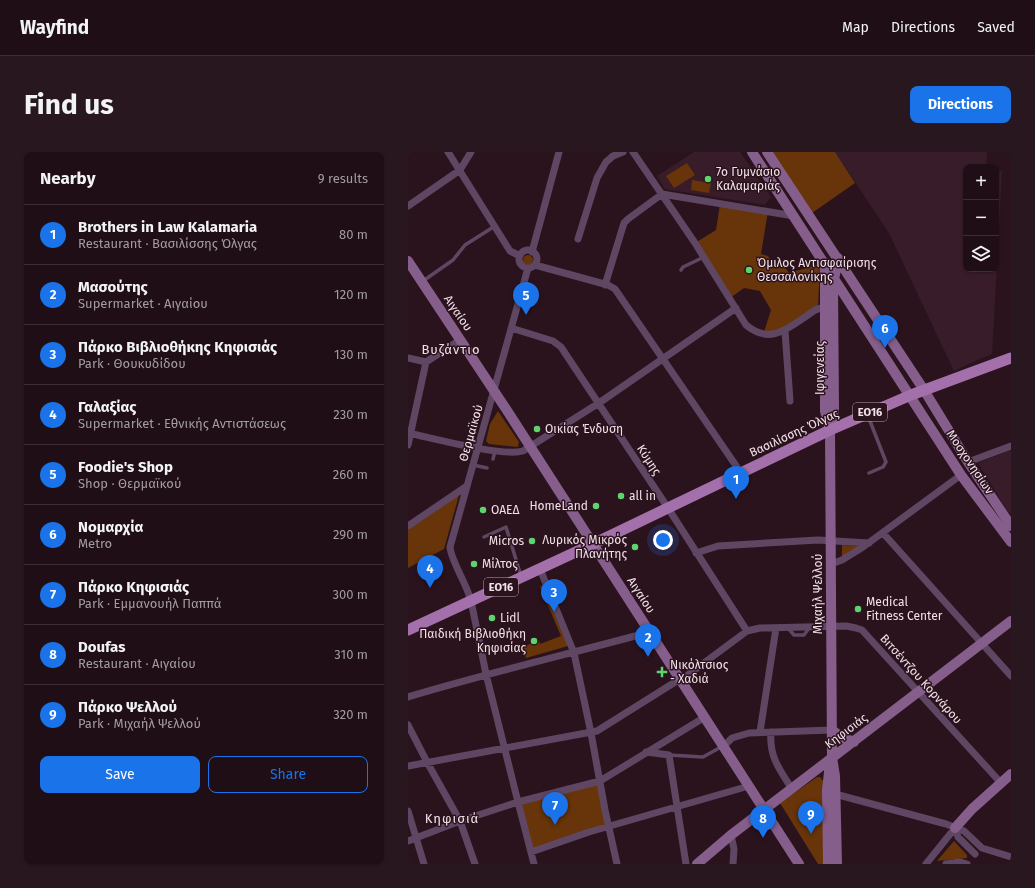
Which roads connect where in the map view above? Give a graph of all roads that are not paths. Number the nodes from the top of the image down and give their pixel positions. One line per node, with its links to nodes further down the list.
1 (448, 152): 8 (street)
2 (471, 152): 8 (street)
3 (559, 152): 14 (street)
4 (622, 152): 13 (street)
5 (633, 152): 9 (street)
6 (752, 152): 11 (main road, Μοσχονησίων)
7 (767, 152): 17 (main road, Μοσχονησίων)
8 (460, 170): 10 (street); 12 (street)
9 (662, 194): 11 (street); 16 (street); 25 (street)
10 (408, 206)
11 (794, 216): 18 (main road, Μοσχονησίων)
12 (495, 226): 15 (street); 24 (lane)
13 (578, 239)
14 (532, 252): 15 (street); 19 (street)
15 (520, 256): 21 (street)
16 (704, 257): 22 (lane); 26 (street)
17 (838, 258): 23 (main road, Ιφιγενείας); 36 (main road, Μοσχονησίων)
18 (825, 263): 23 (main road, Μοσχονησίων); 27 (main road, Ιφιγενείας)
19 (535, 264): 21 (street); 25 (street)
20 (410, 268): 24 (main road, Αιγαίου)
21 (528, 268): 28 (street, Θερμαϊκού)
22 (681, 270)
23 (834, 278): 37 (main road, Μοσχονησίων); 41 (main road, Ιφιγενείας)
24 (422, 282): 30 (main road, Αιγαίου)
25 (605, 284): 33 (street)
26 (736, 308): 29 (street); 33 (street)
27 (824, 308): 29 (street); 41 (main road, Ιφιγενείας)
28 (511, 328): 35 (street, Θερμαϊκού); 39 (street, Κύμης)
29 (785, 331): 38 (street)
30 (460, 340): 34 (street); 35 (main road, Αιγαίου)
31 (408, 358): 34 (street)
32 (1011, 358): 36 (main road, Βασιλίσσης Όλγας / ΕΟ16)
33 (663, 359): 39 (street); 52 (street)
34 (426, 362): 42 (street)
35 (494, 390): 44 (main road, Αιγαίου); 46 (street, Θερμαϊκού)
36 (924, 390): 37 (main road, Βασιλίσσης Όλγας / ΕΟ16); 49 (main road, Μοσχονησίων)
37 (911, 395): 40 (main road, Βασιλίσσης Όλγας / ΕΟ16); 54 (main road, Μοσχονησίων)
38 (790, 401)
39 (598, 402): 44 (street); 56 (street, Κύμης)
40 (866, 414): 41 (main road, Βασιλίσσης Όλγας / ΕΟ16); 53 (lane)
41 (830, 430): 52 (main road, Βασιλίσσης Όλγας / ΕΟ16); 61 (main road, Μιχαήλ Ψελλού)
42 (409, 433): 43 (street); 46 (street)
43 (408, 445)
44 (530, 446): 47 (street); 64 (main road, Αιγαίου)
45 (1011, 446): 49 (street)
46 (478, 448): 47 (street); 50 (street, Θερμαϊκού)
47 (495, 451): 48 (lane)
48 (493, 459)
49 (968, 462): 58 (main road, Μοσχονησίων)
50 (473, 465): 51 (lane); 55 (street, Θερμαϊκού)
51 (487, 468)
52 (741, 473): 56 (main road, Βασιλίσσης Όλγας / ΕΟ16)
53 (869, 473)
54 (961, 475): 59 (street); 62 (main road, Μοσχονησίων)
55 (467, 486): 57 (street); 69 (street, Θερμαϊκού)
56 (668, 508): 64 (main road, Βασιλίσσης Όλγας / ΕΟ16); 65 (street, Κύμης)
57 (409, 524)
58 (1011, 526)
59 (883, 533): 63 (street); 76 (street)
60 (484, 537): 68 (lane)
61 (830, 540): 63 (street); 65 (street); 66 (main road, Μιχαήλ Ψελλού)
62 (1011, 542)
63 (869, 543): 66 (street)
64 (593, 544): 67 (main road, ΕΟ16); 75 (main road, Αιγαίου)
65 (696, 553): 74 (street, Κύμης)
66 (831, 564): 71 (main road, Μιχαήλ Ψελλού)
67 (540, 569): 68 (main road, ΕΟ16); 77 (street)
68 (521, 578): 69 (main road, ΕΟ16)
69 (472, 601): 73 (main road, ΕΟ16); 78 (street, Θερμαϊκού)
70 (1011, 621): 76 (main road, Κηφισιάς)
71 (831, 627): 72 (street, Βιτσέντζου Κορνάρου); 81 (street, Βιτσέντζου Κορνάρου); 85 (main road, Μιχαήλ Ψελλού)
72 (776, 628): 74 (street, Βιτσέντζου Κορνάρου); 86 (street)
73 (408, 630)
74 (747, 631): 80 (street, Βιτσέντζου Κορνάρου)
75 (650, 632): 77 (street); 80 (main road, Αιγαίου)
76 (981, 644): 79 (street); 81 (main road, Κηφισιάς)
77 (574, 653): 78 (street); 88 (street)
78 (486, 674): 82 (street); 91 (street, Θερμαϊκού)
79 (1011, 676)
80 (680, 679): 83 (main road, Αιγαίου); 88 (street, Βιτσέντζου Κορνάρου)
81 (918, 692): 89 (main road, Κηφισιάς); 99 (street, Βιτσέντζου Κορνάρου)
82 (408, 697)
83 (704, 717): 90 (main road, Αιγαίου); 92 (street)
84 (408, 725): 95 (street)
85 (832, 730): 87 (street); 89 (main road); 94 (main road, Μιχαήλ Ψελλού)
86 (760, 732): 87 (street); 90 (street)
87 (771, 732): 101 (street)
88 (591, 733): 91 (street, Βιτσέντζου Κορνάρου); 98 (street)
89 (854, 742): 94 (main road, Κηφισιάς)
90 (724, 746): 93 (lane); 100 (main road, Αιγαίου)
91 (505, 749): 95 (street, Βιτσέντζου Κορνάρου); 103 (street, Θερμαϊκού)
92 (646, 752): 93 (street); 98 (street)
93 (669, 755): 104 (street)
94 (832, 757): 101 (main road, Κηφισιάς); 102 (main road, Μιχαήλ Ψελλού); 125 (main road, Μιχαήλ Ψελλού)
95 (427, 762): 96 (street, Βιτσέντζου Κορνάρου); 107 (street)
96 (408, 766)
97 (1011, 774): 99 (main road)
98 (600, 781): 103 (street); 108 (street)
99 (1001, 783): 109 (main road)
100 (749, 786): 104 (street); 105 (main road, Αιγαίου)
101 (792, 789): 105 (main road, Κηφισιάς)
102 (835, 794): 109 (street); 126 (main road, Μιχαήλ Ψελλού)
103 (518, 802): 107 (street); 114 (street, Θερμαϊκού)
104 (678, 806): 108 (street); 121 (street)
105 (764, 810): 110 (main road, Κηφισιάς); 124 (main road, Αιγαίου)
106 (408, 811): 111 (street)
107 (460, 821): 111 (street); 118 (street)
108 (609, 827): 114 (street); 120 (street)
109 (955, 828): 113 (street); 115 (street); 127 (street)
110 (732, 835): 122 (main road, Κηφισιάς); 123 (street)
111 (416, 838): 112 (street); 117 (street)
112 (408, 841)
113 (982, 848): 115 (street); 116 (street)
114 (531, 852): 119 (street, Θερμαϊκού)
115 (975, 854): 130 (street)
116 (1011, 857)
117 (424, 864)
118 (475, 864)
119 (534, 864)
120 (618, 864)
121 (686, 864)
122 (697, 864)
123 (733, 864)
124 (798, 864)
125 (828, 864)
126 (837, 864)
127 (927, 864)
128 (946, 864): 129 (street)
129 (968, 864)
130 (972, 864)

